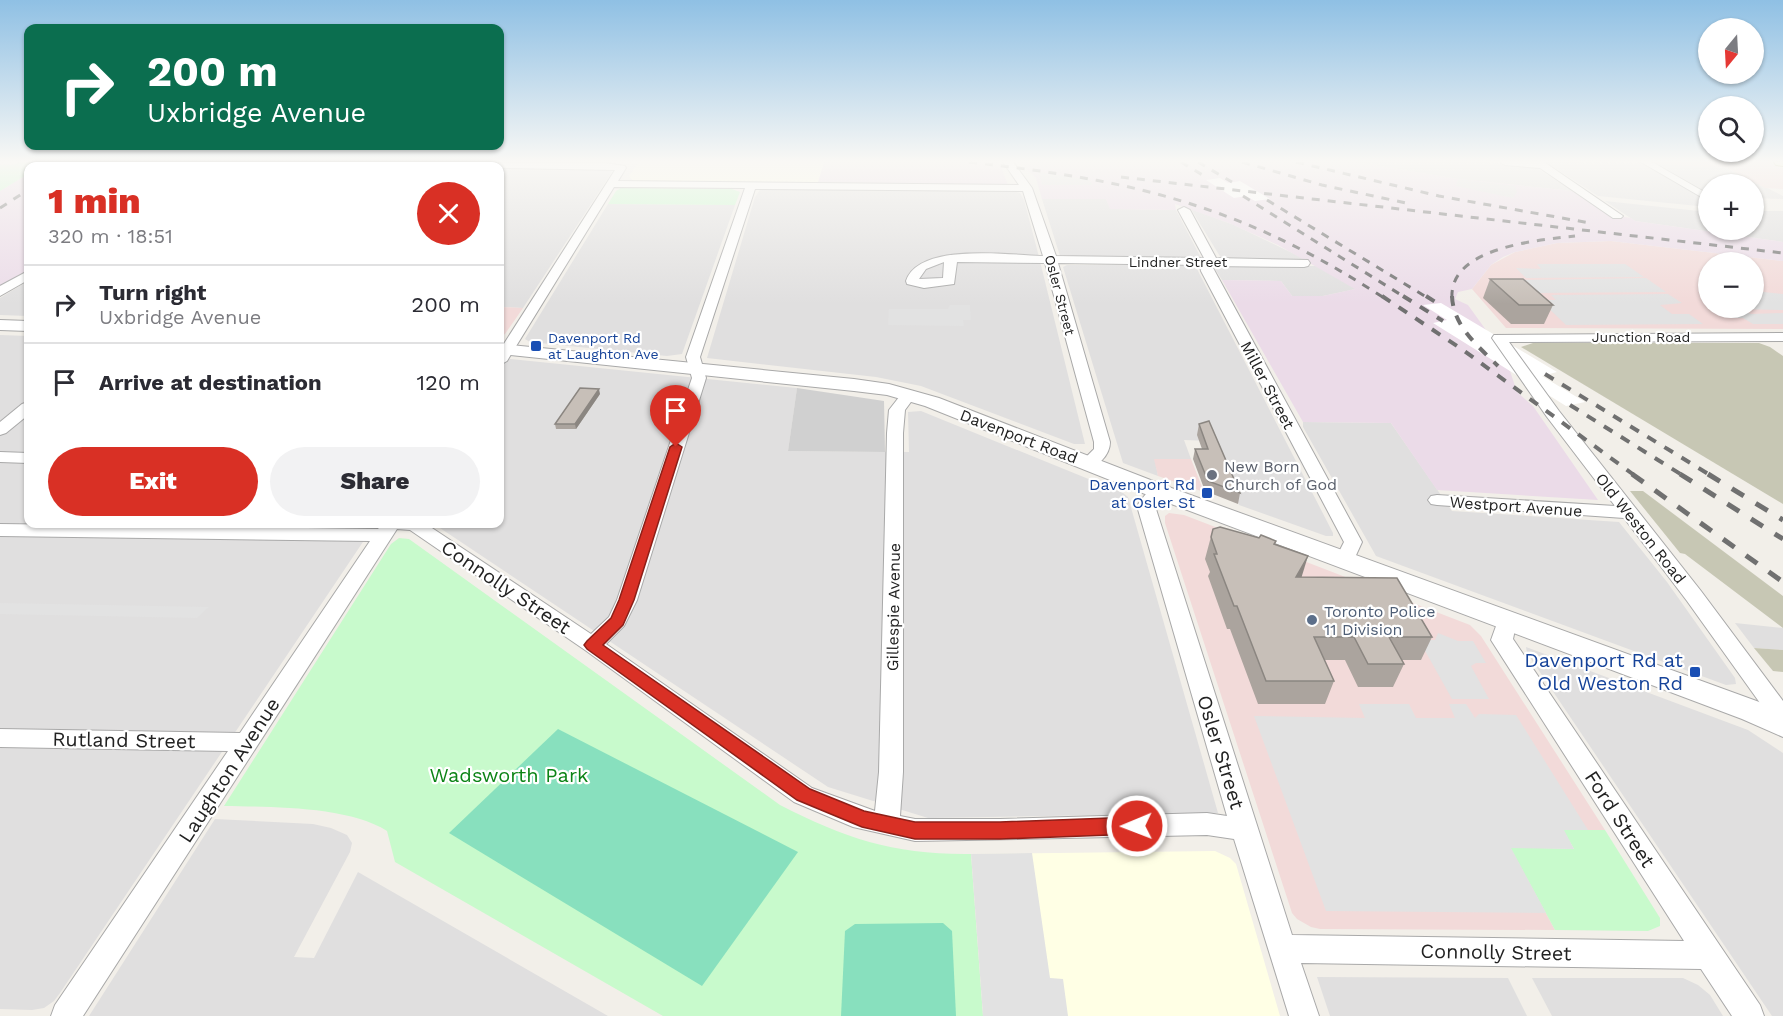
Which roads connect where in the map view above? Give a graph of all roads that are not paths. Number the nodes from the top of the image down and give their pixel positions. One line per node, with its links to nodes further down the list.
1 (596, 209): 18 (street)
2 (743, 209): 21 (street)
3 (1034, 209): 8 (street, Osler Street)
4 (1607, 209): 6 (street)
5 (1184, 210): 9 (street, Miller Street)
6 (1617, 216)
7 (951, 258): 8 (street, Lindner Street)
8 (1050, 258): 9 (street, Lindner Street); 27 (street, Osler Street)
9 (1208, 262): 10 (street, Lindner Street); 35 (street, Miller Street)
10 (1304, 263)
11 (24, 277): 12 (street)
12 (0, 292)
13 (2, 326): 14 (street)
14 (24, 326)
15 (1764, 337): 16 (street, Junction Road); 17 (street, Junction Road); 19 (street)
16 (1783, 337)
17 (1499, 338): 30 (street, Old Weston Road)
18 (504, 350)
19 (1783, 350)
20 (504, 353): 21 (street, Davenport Road)
21 (697, 369): 22 (street, Davenport Road); 37 (street)
22 (908, 395): 27 (street, Davenport Road); 42 (street, Gillespie Avenue)
23 (24, 410): 24 (street)
24 (0, 429)
25 (0, 457): 26 (street)
26 (24, 458)
27 (1088, 464): 28 (street, Davenport Road)
28 (1158, 491): 35 (street, Davenport Road); 43 (street, Osler Street)
29 (1437, 500): 30 (street, Westport Avenue)
30 (1631, 513): 38 (street, Old Weston Road)
31 (261, 528): 34 (street, Connolly Street)
32 (390, 528): 41 (street, Laughton Avenue)
33 (420, 528): 37 (street, Connolly Street)
34 (0, 530)
35 (1345, 560): 36 (street, Davenport Road)
36 (1507, 620): 39 (street, Davenport Road); 45 (street, Ford Street)
37 (592, 645): 42 (street, Connolly Street)
38 (1783, 718)
39 (1783, 726)
40 (0, 738): 41 (street, Rutland Street)
41 (247, 742): 46 (street, Laughton Avenue)
42 (887, 824): 43 (street, Connolly Street)
43 (1244, 829): 44 (street, Osler Street)
44 (1284, 949): 45 (street, Connolly Street); 47 (street, Osler Street)
45 (1709, 955): 48 (street, Ford Street)
46 (66, 1016)
47 (1304, 1016)
48 (1749, 1016)

